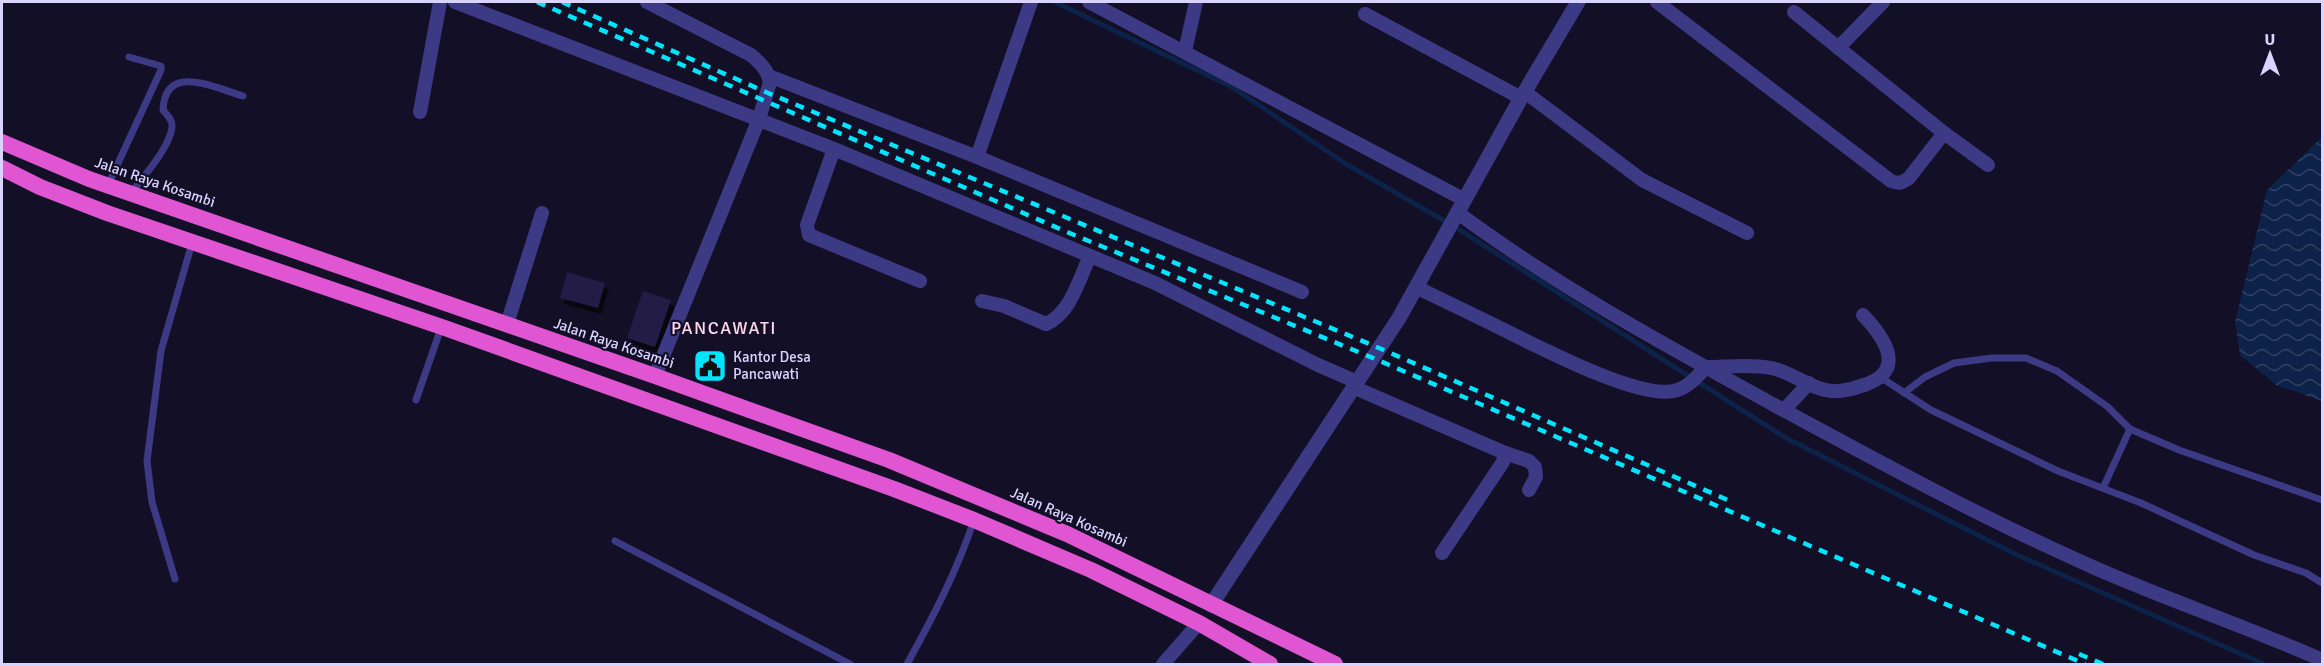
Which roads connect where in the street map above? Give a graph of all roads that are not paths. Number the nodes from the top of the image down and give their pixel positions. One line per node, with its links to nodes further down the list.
1 (440, 2): 18 (street)
2 (455, 2): 19 (street)
3 (647, 2): 15 (street)
4 (1089, 2): 13 (street)
5 (1196, 2): 13 (street)
6 (1578, 2): 16 (street)
7 (1657, 2): 20 (street)
8 (1883, 2): 12 (street)
9 (1030, 4): 23 (street)
10 (1794, 12): 12 (street)
11 (1365, 14): 16 (street)
12 (1838, 48): 20 (street)
13 (1185, 51): 28 (street)
14 (129, 57): 26 (lane)
15 (769, 76): 19 (street); 23 (street)
16 (1523, 95): 28 (street); 30 (street)
17 (243, 96): 27 (lane)
18 (420, 112)
19 (759, 119): 22 (street); 43 (street)
20 (1944, 133): 24 (street)
21 (2, 142): 26 (highway, Jalan Raya Kosambi)
22 (834, 149): 32 (street); 33 (street)
23 (977, 158): 35 (street)
24 (1988, 165)
25 (2, 168): 31 (highway)
26 (108, 185): 27 (highway, Jalan Raya Kosambi)
27 (131, 193): 38 (highway, Jalan Raya Kosambi)
28 (1458, 212): 34 (street); 42 (street)
29 (543, 213): 38 (street)
30 (1748, 233)
31 (192, 240): 39 (highway); 58 (lane)
32 (1090, 256): 36 (street); 46 (street)
33 (920, 281)
34 (1416, 287): 42 (street); 46 (street)
35 (1302, 292)
36 (982, 300)
37 (1863, 315): 44 (street)
38 (507, 324): 40 (highway, Jalan Raya Kosambi)
39 (442, 327): 41 (highway); 48 (lane)
40 (528, 331): 41 (highway); 43 (highway, Jalan Raya Kosambi)
41 (519, 355): 55 (highway)
42 (1703, 371): 45 (street); 49 (street)
43 (655, 376): 60 (highway, Jalan Raya Kosambi)
44 (1880, 377): 45 (street); 47 (lane)
45 (1809, 383): 49 (street)
46 (1355, 385): 51 (street); 60 (street)
47 (1904, 393): 50 (lane); 52 (lane)
48 (416, 400)
49 (1784, 410): 62 (street)
50 (2130, 429): 52 (lane); 54 (lane)
51 (1505, 453): 53 (street); 57 (street)
52 (2103, 488): 59 (lane)
53 (1529, 490)
54 (2322, 500)
55 (974, 520): 61 (highway); 64 (lane)
56 (615, 541): 63 (lane)
57 (1442, 553)
58 (175, 579)
59 (2322, 583)
60 (1211, 605): 67 (highway, Jalan Raya Kosambi)
61 (1199, 623): 65 (street); 66 (highway)
62 (2322, 660)
63 (850, 664)
64 (907, 664)
65 (1163, 664)
66 (1270, 664)
67 (1335, 664)

